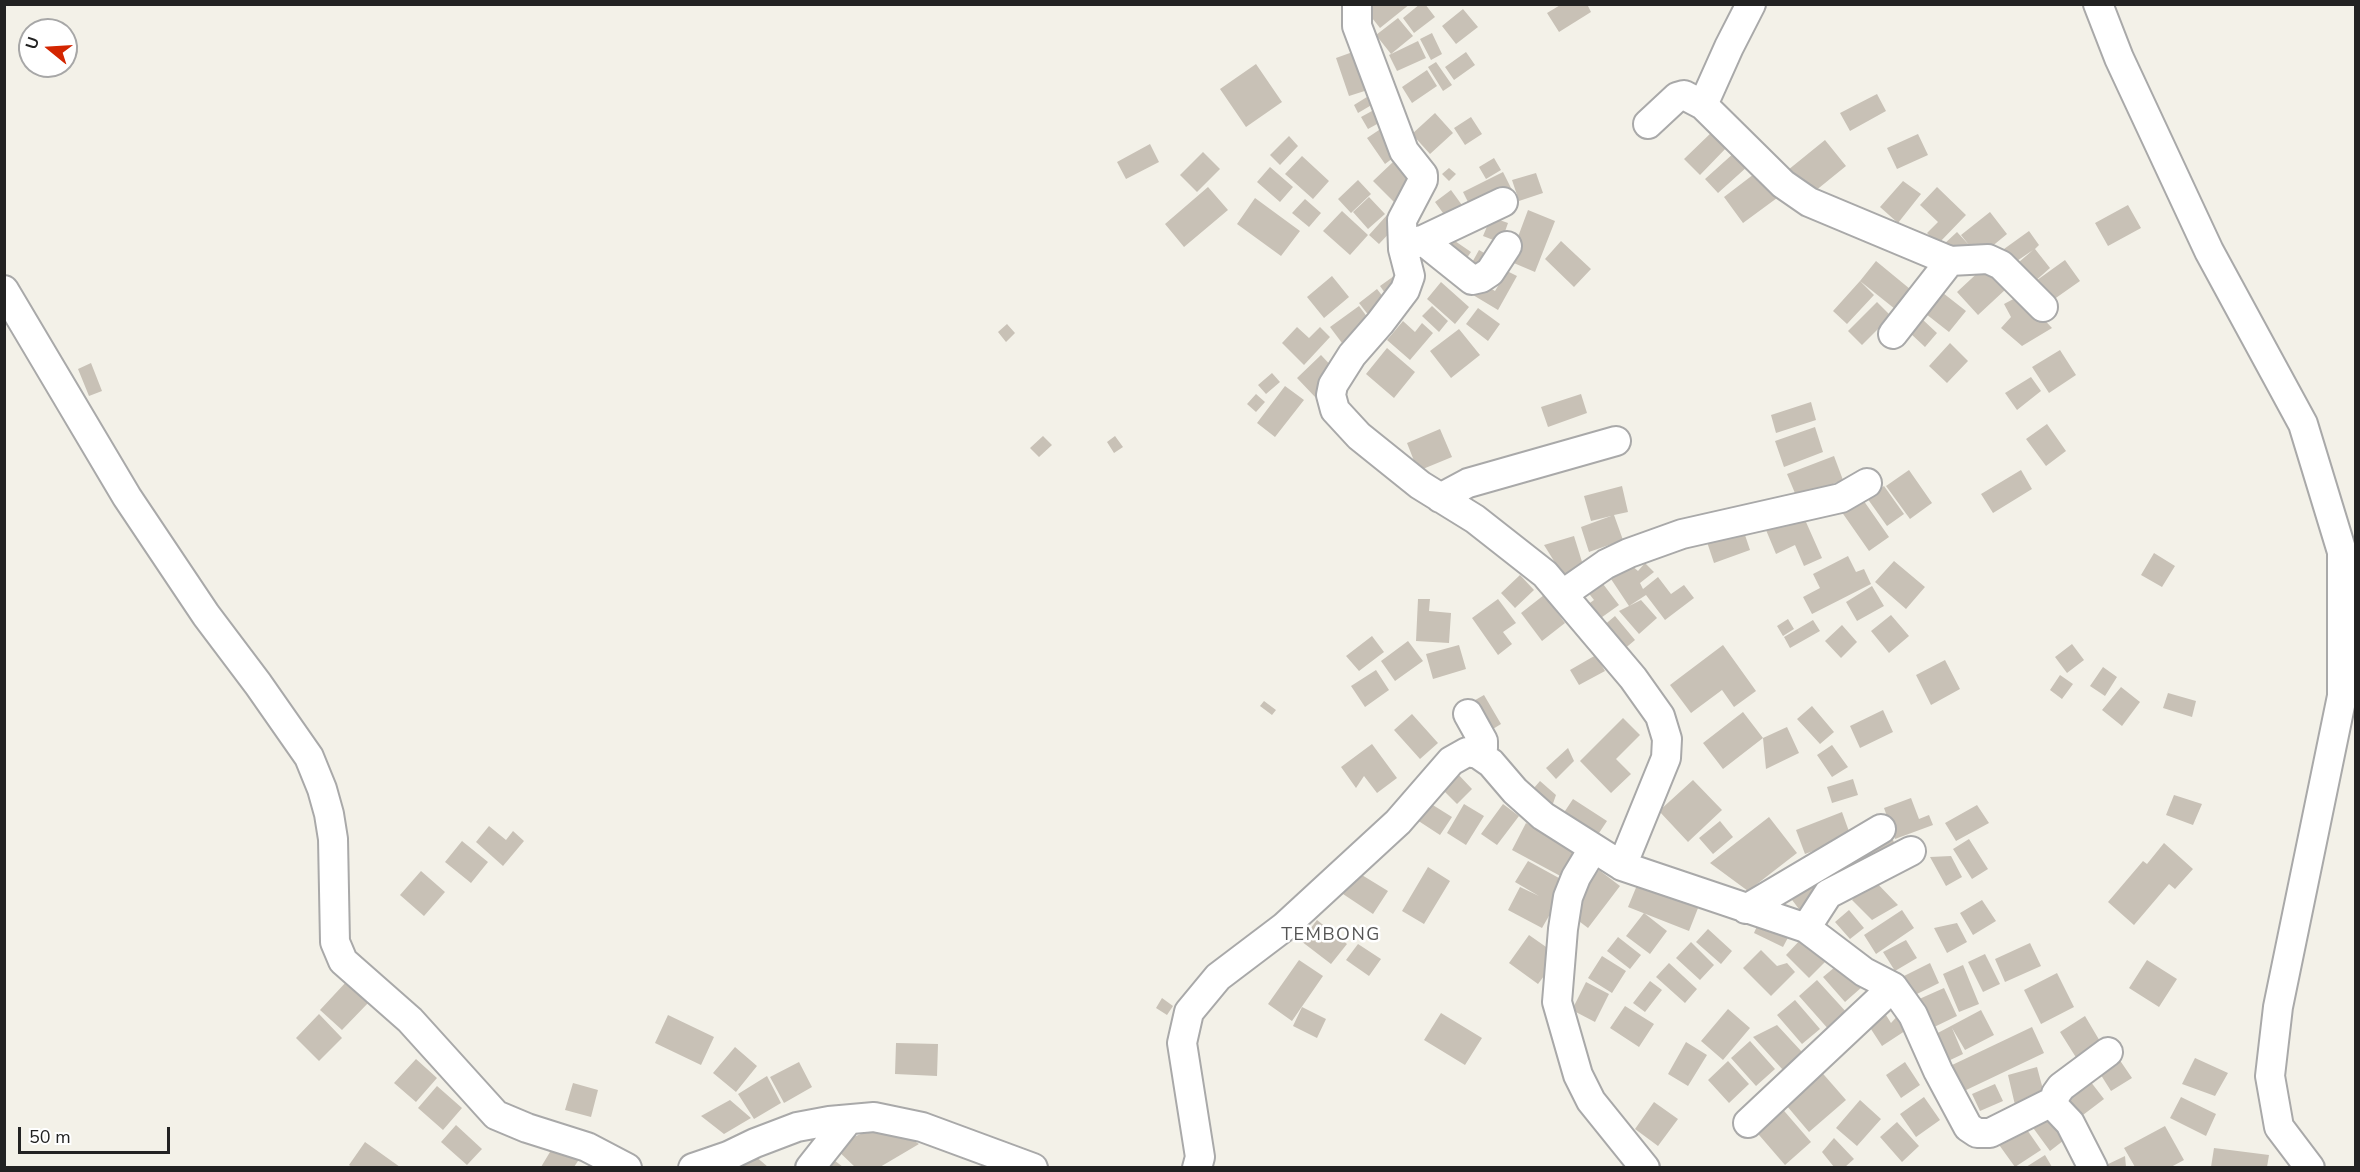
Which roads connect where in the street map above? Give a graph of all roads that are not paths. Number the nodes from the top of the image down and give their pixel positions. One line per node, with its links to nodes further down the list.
1 (1751, 4): 4 (street)
2 (2098, 4): 37 (street)
3 (1353, 6): 7 (street)
4 (1703, 105): 5 (street); 9 (street)
5 (1648, 124)
6 (1503, 202): 7 (street)
7 (1413, 245): 8 (street); 15 (street)
8 (1507, 246)
9 (1950, 261): 11 (street); 12 (street)
10 (4, 290): 30 (street)
11 (2043, 307)
12 (1893, 334)
13 (1616, 441): 15 (street)
14 (1867, 483): 16 (street)
15 (1440, 498): 16 (street)
16 (1563, 594): 22 (street)
17 (1468, 714): 18 (street)
18 (1478, 754): 20 (street); 34 (street)
19 (1881, 829): 23 (street)
20 (1593, 849): 22 (street); 35 (street)
21 (1911, 851): 24 (street)
22 (1622, 866): 23 (street)
23 (1746, 909): 24 (street)
24 (1806, 928): 25 (street)
25 (1893, 987): 27 (street); 29 (street)
26 (2108, 1052): 27 (street)
27 (2053, 1105): 36 (street)
28 (848, 1120): 31 (street); 32 (street); 33 (street)
29 (1748, 1123)
30 (627, 1167)
31 (693, 1167)
32 (810, 1167)
33 (1033, 1167)
34 (1197, 1167)
35 (1645, 1167)
36 (2093, 1167)
37 (2310, 1167)

